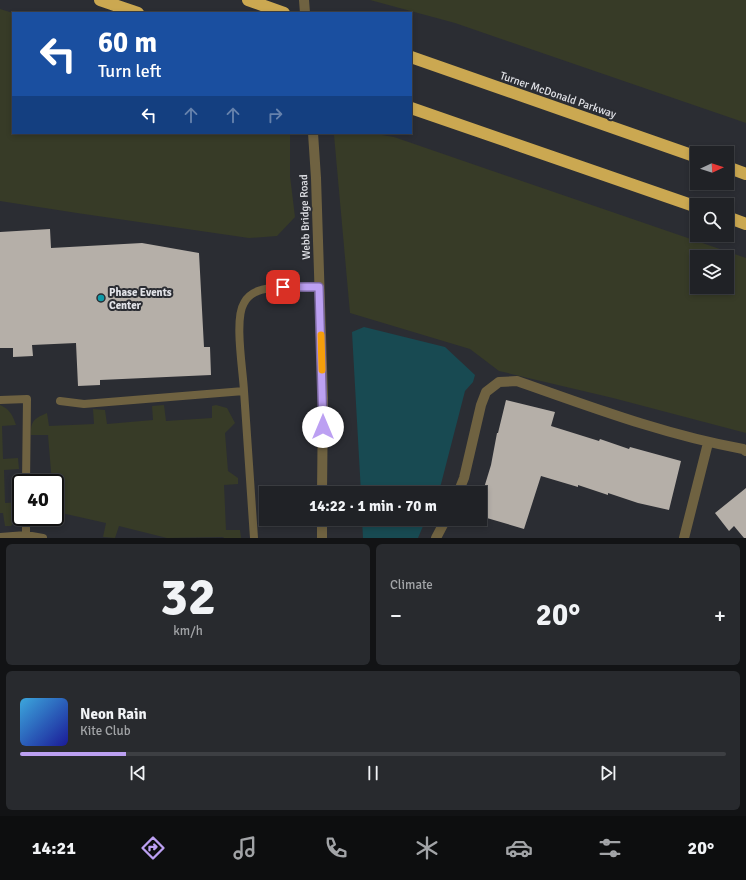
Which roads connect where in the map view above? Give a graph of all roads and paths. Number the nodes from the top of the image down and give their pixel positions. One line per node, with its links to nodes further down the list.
1 (100, 0): 4 (highway)
2 (248, 0): 5 (highway)
3 (304, 0): 6 (street)
4 (135, 12)
5 (281, 12)
6 (305, 12)
7 (412, 57): 10 (highway, Turner McDonald Parkway)
8 (412, 108): 13 (highway)
9 (313, 134): 16 (street, Webb Bridge Road)
10 (690, 155)
11 (734, 170): 12 (highway)
12 (746, 174)
13 (690, 205)
14 (734, 220): 15 (highway)
15 (746, 224)
16 (319, 287): 17 (lane); 23 (street, Webb Bridge Road)
17 (244, 391): 19 (lane); 31 (lane)
18 (0, 400): 22 (lane)
19 (60, 401)
20 (708, 443): 21 (street); 24 (street); 34 (street)
21 (746, 451)
22 (26, 474)
23 (322, 486)
24 (461, 486)
25 (26, 526): 28 (lane)
26 (322, 526): 32 (street)
27 (442, 526): 33 (street)
28 (26, 535): 29 (lane); 30 (lane)
29 (0, 537)
30 (43, 538)
31 (254, 538)
32 (322, 538)
33 (436, 538)
34 (684, 538)

